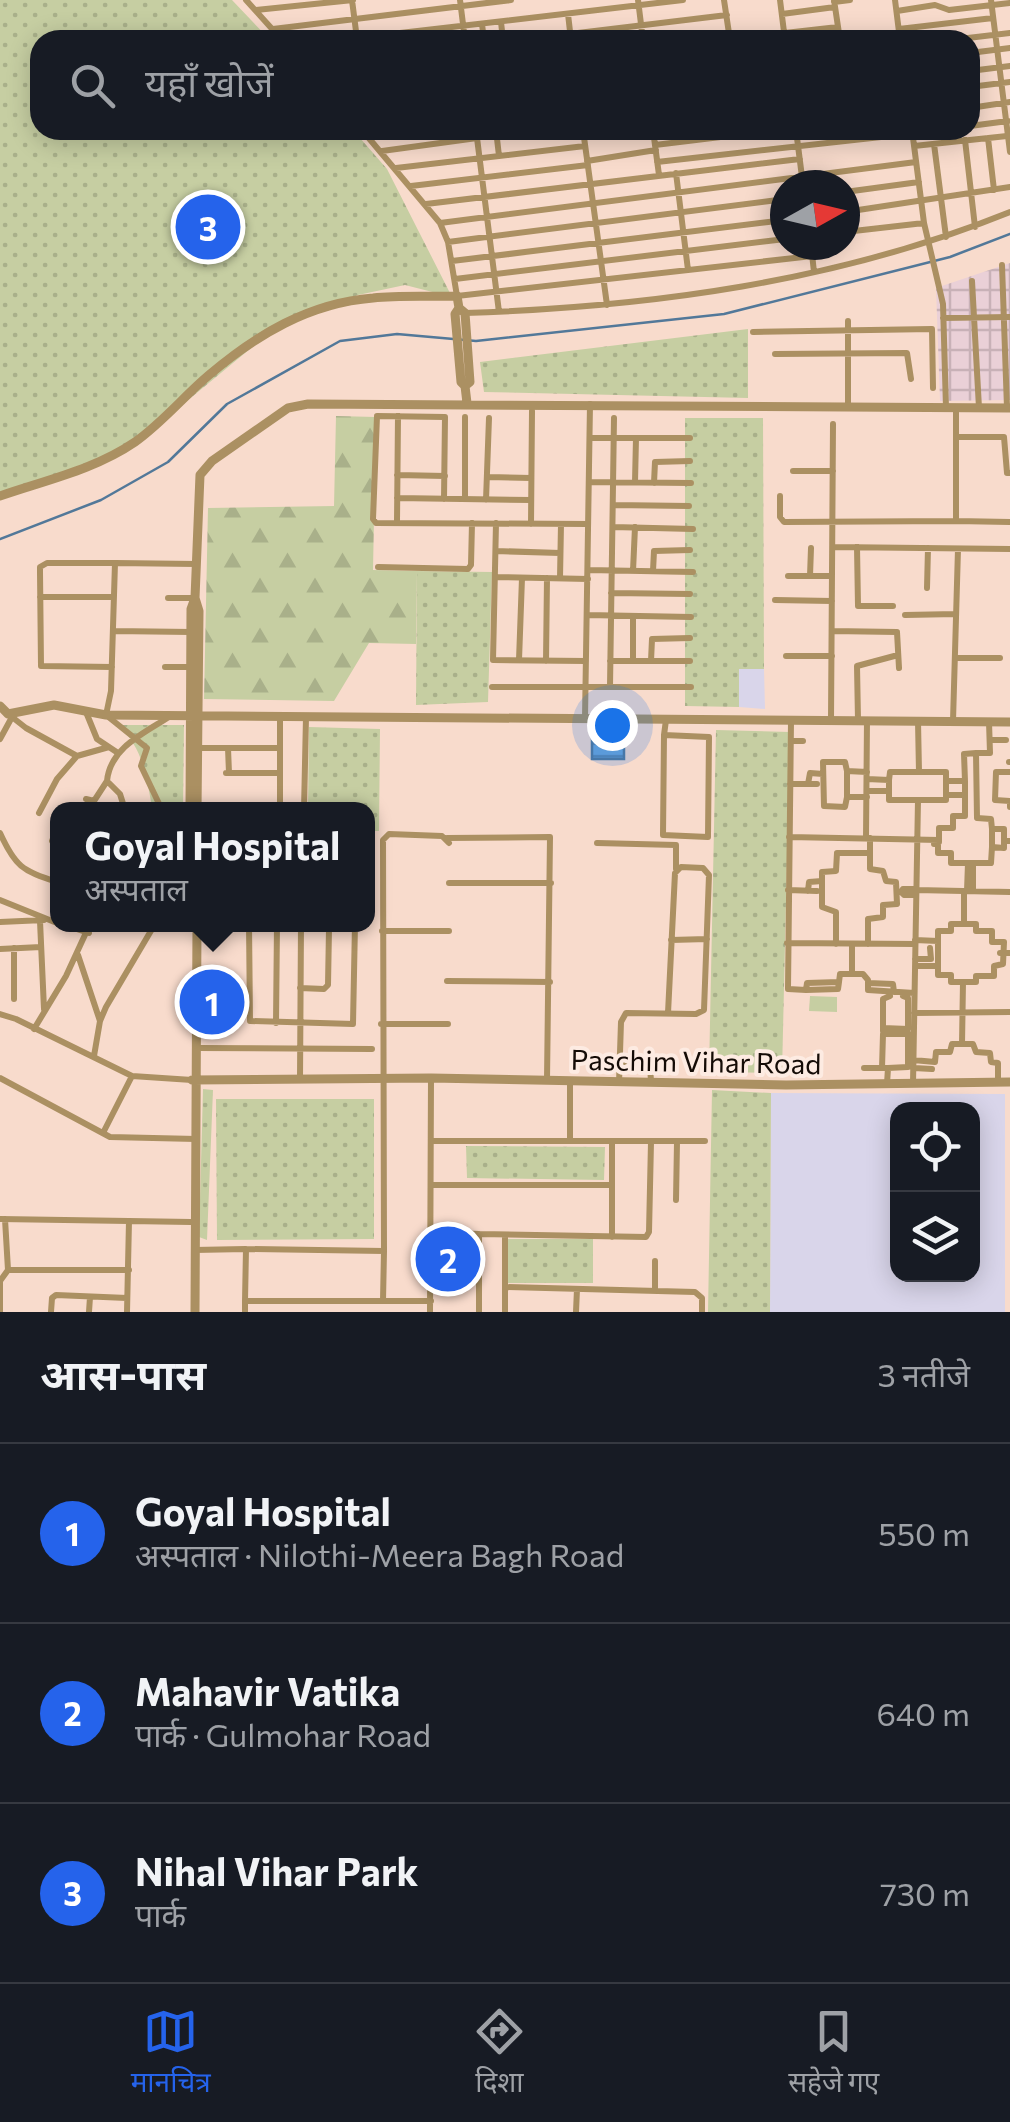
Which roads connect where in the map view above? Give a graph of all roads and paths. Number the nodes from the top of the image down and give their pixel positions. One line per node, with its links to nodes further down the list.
1 (246, 0): 14 (street)
2 (353, 0): 14 (street); 20 (street)
3 (511, 0): 9 (street)
4 (683, 0): 10 (street)
5 (724, 0): 18 (street)
6 (780, 0): 17 (street)
7 (850, 0): 11 (street)
8 (896, 0): 15 (street)
9 (460, 3): 20 (street); 23 (street)
10 (638, 3): 16 (street); 24 (street)
11 (834, 3): 17 (street); 25 (street)
12 (991, 3): 13 (street); 15 (street); 19 (street)
13 (1010, 4)
14 (256, 10): 26 (street)
15 (897, 11): 39 (street)
16 (568, 14): 21 (street); 32 (street)
17 (782, 14): 36 (street)
18 (727, 15): 24 (street); 35 (street)
19 (993, 18): 40 (street); 42 (street)
20 (355, 20): 26 (street); 27 (street)
21 (501, 22): 22 (street); 31 (street)
22 (482, 24): 23 (street); 30 (street)
23 (463, 26): 28 (street); 29 (street)
24 (641, 26): 33 (street); 34 (street)
25 (838, 27): 37 (street); 38 (street)
26 (272, 29)
27 (356, 30)
28 (430, 30)
29 (463, 30)
30 (483, 30)
31 (502, 30)
32 (570, 30)
33 (616, 30)
34 (642, 30)
35 (728, 30)
36 (784, 30)
37 (820, 30)
38 (838, 30)
39 (899, 30)
40 (927, 30)
41 (1010, 33): 42 (street)
42 (995, 35): 43 (street); 45 (street)
43 (980, 37)
44 (1010, 48): 45 (street)
45 (997, 50): 46 (street); 48 (street)
46 (980, 52)
47 (1010, 66): 48 (street)
48 (1000, 67): 49 (street); 50 (street)
49 (980, 70)
50 (1006, 82): 51 (street); 52 (street)
51 (980, 86)
52 (1007, 102): 53 (street); 54 (street)
53 (980, 106)
54 (1008, 121): 55 (street); 56 (street)
55 (980, 125)
56 (1009, 135): 57 (street); 77 (street)
57 (988, 138): 58 (street); 97 (street)
58 (980, 139)
59 (374, 140): 76 (street)
60 (441, 140): 76 (street)
61 (477, 140): 80 (street)
62 (497, 140): 79 (street)
63 (516, 140): 78 (street)
64 (576, 140): 78 (street)
65 (584, 140): 84 (street)
66 (655, 140): 75 (street)
67 (711, 140): 75 (street)
68 (797, 140): 73 (street)
69 (847, 140): 73 (street)
70 (913, 140): 74 (street)
71 (964, 140): 72 (street); 99 (street)
72 (934, 144): 74 (street); 101 (street)
73 (798, 146): 81 (street); 82 (street)
74 (914, 146): 83 (street)
75 (656, 148): 82 (street); 84 (street)
76 (382, 150): 85 (street)
77 (1010, 152)
78 (518, 154): 79 (street)
79 (499, 156): 80 (street)
80 (479, 158): 85 (street); 90 (street)
81 (800, 159): 86 (street); 88 (street)
82 (657, 162): 89 (street)
83 (916, 162): 87 (street); 91 (street)
84 (587, 163): 90 (street); 92 (street)
85 (396, 168): 94 (street)
86 (802, 170)
87 (860, 171)
88 (676, 173): 89 (street); 98 (street)
89 (659, 175): 92 (street)
90 (482, 177): 94 (street); 100 (street)
91 (919, 182): 96 (street); 104 (street)
92 (590, 184): 100 (street); 103 (street)
93 (770, 184): 98 (street)
94 (411, 186): 105 (street)
95 (1010, 187): 97 (street)
96 (860, 190)
97 (994, 190): 99 (street)
98 (679, 192): 103 (street); 107 (street)
99 (970, 194): 101 (street); 114 (street)
100 (484, 196): 105 (street); 109 (street)
101 (941, 199): 104 (street); 118 (street)
102 (770, 201): 107 (street)
103 (592, 203): 109 (street); 110 (street)
104 (921, 203): 106 (street); 113 (street)
105 (426, 204): 112 (street)
106 (860, 210)
107 (681, 212): 110 (street); 116 (street)
108 (1010, 212): 114 (street)
109 (487, 216): 112 (street); 117 (street)
110 (595, 222): 117 (street); 121 (street)
111 (770, 222): 116 (street)
112 (440, 223): 120 (street)
113 (924, 223): 115 (street); 122 (street)
114 (975, 226): 118 (street)
115 (860, 230)
116 (683, 232): 121 (street); 123 (street)
117 (489, 236): 120 (street); 124 (street)
118 (946, 236): 122 (street)
119 (770, 241): 123 (street)
120 (448, 242): 128 (street)
121 (598, 242): 124 (street); 125 (street)
122 (930, 246): 131 (street); 143 (street)
123 (686, 250): 125 (street); 130 (street)
124 (492, 254): 128 (street); 132 (street)
125 (600, 260): 132 (street); 135 (street)
126 (777, 260): 130 (street)
127 (812, 260): 131 (street)
128 (452, 262): 133 (street)
129 (1002, 265): 134 (street)
130 (688, 270): 135 (street)
131 (814, 272): 138 (street)
132 (494, 275): 133 (street); 137 (street)
133 (455, 279): 139 (street)
134 (1006, 280): 142 (street)
135 (603, 281): 137 (street); 138 (street)
136 (972, 281): 141 (street)
137 (496, 294): 139 (street); 140 (street)
138 (607, 305): 140 (street)
139 (462, 309): 140 (street); 152 (street); 152 (street); 184 (street)
140 (499, 312)
141 (974, 317): 142 (street); 143 (street); 158 (street)
142 (1007, 317): 159 (street)
143 (943, 318): 146 (street)
144 (848, 321): 147 (street)
145 (932, 328): 146 (street); 147 (street); 153 (street)
146 (943, 328): 157 (street)
147 (848, 331): 148 (street); 150 (street)
148 (752, 332)
149 (775, 354): 150 (street)
150 (848, 354): 151 (street); 156 (street)
151 (911, 379)
152 (465, 386): 154 (street)
153 (933, 388)
154 (466, 403): 155 (street); 215 (street)
155 (590, 404): 156 (street); 167 (street)
156 (848, 407): 157 (street)
157 (951, 408): 158 (street); 166 (street)
158 (979, 408): 159 (street)
159 (1009, 408)
160 (532, 412): 178 (street)
161 (398, 416): 175 (street); 176 (street); 193 (street)
162 (466, 417): 188 (street)
163 (489, 418): 177 (street)
164 (614, 418): 168 (street)
165 (833, 424): 173 (street)
166 (956, 437): 174 (street); 194 (street)
167 (590, 438): 168 (street); 179 (street)
168 (614, 438): 169 (street); 180 (street)
169 (636, 438): 170 (street); 181 (street)
170 (690, 438)
171 (690, 461): 182 (street)
172 (792, 470): 173 (street)
173 (833, 470): 198 (street)
174 (1010, 473)
175 (397, 475): 176 (street); 186 (street)
176 (444, 476): 187 (street)
177 (487, 477): 178 (street); 189 (street)
178 (532, 478): 190 (street)
179 (589, 482): 180 (street); 201 (street)
180 (613, 482): 181 (street); 191 (street)
181 (635, 482): 182 (street)
182 (654, 482): 183 (street)
183 (691, 483)
184 (0, 496)
185 (780, 496): 198 (street)
186 (397, 498): 187 (street); 193 (street)
187 (444, 499): 188 (street)
188 (465, 500): 189 (street)
189 (486, 500): 190 (street)
190 (531, 500): 199 (street)
191 (613, 505): 192 (street); 202 (street)
192 (690, 506)
193 (397, 522): 196 (street)
194 (956, 522): 195 (street); 198 (street)
195 (1010, 522)
196 (472, 523): 197 (street); 216 (street)
197 (496, 523): 199 (street); 212 (street)
198 (833, 523): 205 (street)
199 (531, 524): 200 (street)
200 (561, 524): 201 (street); 213 (street)
201 (588, 524): 221 (street)
202 (612, 527): 203 (street); 217 (street)
203 (635, 528): 204 (street); 218 (street)
204 (693, 529)
205 (833, 547): 207 (street); 224 (street)
206 (811, 548): 223 (street)
207 (857, 548): 208 (street); 238 (street)
208 (928, 548): 209 (street); 229 (street)
209 (958, 548): 210 (street); 239 (street)
210 (1010, 549)
211 (690, 550): 219 (street)
212 (496, 551): 213 (street); 225 (street)
213 (560, 552): 228 (street)
214 (114, 562): 215 (street); 232 (street); 233 (street)
215 (196, 564): 235 (street)
216 (378, 567)
217 (612, 571): 218 (street); 221 (street); 230 (street)
218 (633, 571): 219 (street)
219 (653, 572): 220 (street)
220 (693, 572)
221 (588, 575): 228 (street); 240 (street)
222 (788, 576): 223 (street)
223 (810, 576): 224 (street)
224 (832, 576): 237 (street)
225 (495, 577): 226 (street); 254 (street)
226 (522, 578): 227 (street); 254 (street)
227 (547, 578): 228 (street); 255 (street)
228 (560, 578)
229 (927, 588)
230 (611, 593): 231 (street); 241 (street)
231 (690, 594)
232 (39, 597): 233 (street); 262 (street)
233 (114, 597): 246 (street)
234 (168, 598): 235 (street)
235 (195, 598): 247 (street); 273 (street)
236 (775, 600): 237 (street)
237 (832, 600): 245 (street)
238 (893, 606)
239 (956, 614): 242 (street); 252 (street)
240 (587, 615): 241 (street); 256 (street)
241 (611, 615): 243 (street); 257 (street)
242 (905, 615)
243 (633, 616): 244 (street); 258 (street)
244 (691, 617)
245 (832, 631): 250 (street); 251 (street)
246 (112, 632): 247 (street); 262 (street)
247 (191, 632): 261 (street)
248 (690, 638): 259 (street)
249 (786, 656): 250 (street)
250 (832, 656): 279 (street)
251 (898, 656): 264 (street); 280 (street)
252 (955, 658): 253 (street); 282 (street)
253 (1000, 658)
254 (519, 660): 255 (street)
255 (546, 660): 256 (street)
256 (586, 661): 266 (street)
257 (610, 661): 258 (street); 267 (street)
258 (633, 661): 259 (street)
259 (651, 661): 260 (street)
260 (690, 661)
261 (191, 667): 263 (street); 273 (street)
262 (112, 668): 271 (street)
263 (165, 668)
264 (899, 668)
265 (492, 687): 266 (street)
266 (586, 687): 267 (street); 276 (street)
267 (610, 687): 268 (street)
268 (691, 688)
269 (5, 711): 270 (street); 287 (street); 298 (street)
270 (86, 711): 271 (street); 292 (street)
271 (106, 715): 272 (street); 286 (street)
272 (171, 715): 273 (street); 286 (street)
273 (194, 715): 274 (street); 293 (street); 321 (street)
274 (280, 716): 275 (street); 295 (street)
275 (306, 717): 276 (street); 324 (street)
276 (586, 718): 277 (street)
277 (666, 720): 278 (street); 285 (street)
278 (791, 720): 279 (street); 290 (street)
279 (831, 720): 280 (street)
280 (862, 720): 281 (street); 311 (street)
281 (918, 721): 282 (street); 300 (street)
282 (953, 722): 283 (street)
283 (989, 722): 284 (street); 288 (street)
284 (1010, 722)
285 (664, 735): 285 (street)
286 (137, 738): 296 (street); 320 (street)
287 (0, 739)
288 (990, 740): 289 (street); 297 (street)
289 (1006, 740)
290 (791, 741): 291 (street); 310 (street)
291 (803, 741)
292 (109, 747): 296 (street); 298 (street)
293 (198, 748): 294 (street); 322 (street)
294 (228, 748): 295 (street); 302 (street)
295 (280, 748): 302 (street)
296 (118, 753): 304 (street)
297 (976, 754): 306 (street); 308 (street)
298 (76, 756): 326 (street)
299 (847, 772): 303 (street); 311 (street); 316 (street)
300 (918, 772): 305 (street); 307 (street)
301 (1009, 772): 309 (street)
302 (280, 773): 323 (street)
303 (823, 774): 310 (street); 316 (street)
304 (106, 780): 317 (street); 319 (street)
305 (889, 780): 311 (street); 313 (street)
306 (964, 781): 307 (street); 314 (street)
307 (946, 782): 315 (street)
308 (976, 782): 309 (street); 327 (street)
309 (996, 782): 325 (street)
310 (790, 784): 329 (street)
311 (867, 785): 312 (street); 313 (street); 316 (street); 331 (street)
312 (854, 786)
313 (889, 791): 318 (street)
314 (965, 794): 315 (street); 335 (street)
315 (946, 795): 318 (street)
316 (847, 797)
317 (86, 799)
318 (918, 800): 332 (street)
319 (122, 802)
320 (156, 802)
321 (194, 802)
322 (195, 802)
323 (280, 802)
324 (304, 802)
325 (1010, 808)
326 (39, 813)
327 (992, 828): 333 (street); 336 (street)
328 (1, 837): 341 (street)
329 (789, 837): 330 (street); 345 (street)
330 (836, 838): 331 (street); 337 (street)
331 (868, 838): 332 (street); 338 (street)
332 (918, 841): 335 (street); 346 (street)
333 (1007, 841): 336 (street)
334 (597, 842): 340 (street)
335 (939, 842): 339 (street)
336 (992, 847): 339 (street)
337 (836, 853): 338 (street); 342 (street)
338 (870, 854): 348 (street)
339 (971, 863): 347 (street)
340 (676, 871): 366 (street); 367 (street)
341 (50, 879)
342 (822, 881): 345 (street); 371 (street)
343 (449, 883): 344 (street)
344 (551, 883): 355 (street); 384 (street)
345 (788, 890): 370 (street)
346 (916, 891): 347 (street); 348 (street); 369 (street)
347 (968, 891): 349 (street); 354 (street)
348 (899, 892): 373 (street)
349 (1010, 892)
350 (0, 900): 351 (street)
351 (43, 920): 352 (street); 353 (street); 374 (street)
352 (0, 922)
353 (50, 922)
354 (964, 924): 368 (street); 378 (street)
355 (382, 931): 356 (street); 398 (street)
356 (449, 931)
357 (87, 932): 379 (street)
358 (149, 932): 395 (street)
359 (193, 932): 404 (street)
360 (193, 932): 417 (street)
361 (249, 932): 396 (street)
362 (277, 932): 396 (street)
363 (301, 932): 386 (street)
364 (329, 932): 386 (street)
365 (356, 932): 397 (street)
366 (707, 939): 367 (street); 392 (street)
367 (672, 940): 392 (street)
368 (938, 941): 369 (street); 381 (street)
369 (915, 942): 373 (street); 380 (street)
370 (788, 943): 371 (street); 382 (street)
371 (836, 944): 372 (street)
372 (852, 944): 373 (street); 382 (street)
373 (868, 944)
374 (42, 947): 375 (street); 391 (street)
375 (14, 948): 377 (street); 388 (street)
376 (930, 948): 380 (street)
377 (0, 949)
378 (1003, 953): 385 (street)
379 (78, 954): 391 (street); 395 (street)
380 (915, 963): 381 (street); 387 (street)
381 (938, 966): 385 (street)
382 (852, 973): 387 (street)
383 (447, 981): 384 (street)
384 (550, 982): 419 (street)
385 (963, 982): 389 (street)
386 (300, 988): 397 (street)
387 (914, 993): 393 (street)
388 (14, 1000)
389 (963, 1012): 390 (street); 393 (street); 403 (street)
390 (1010, 1012)
391 (44, 1013): 400 (street)
392 (668, 1013): 408 (street)
393 (914, 1013): 402 (street)
394 (0, 1014): 400 (street)
395 (100, 1021): 407 (street)
396 (276, 1023): 397 (street)
397 (300, 1023): 405 (street)
398 (381, 1024): 399 (street); 416 (street)
399 (448, 1024)
400 (34, 1029): 407 (street)
401 (883, 1031): 402 (street); 402 (street); 411 (street)
402 (910, 1031): 409 (street); 411 (street)
403 (962, 1044): 409 (street); 422 (street)
404 (197, 1048): 405 (street); 417 (street)
405 (300, 1048): 406 (street); 418 (street)
406 (372, 1049)
407 (94, 1056): 413 (street)
408 (620, 1064): 421 (street); 424 (street)
409 (913, 1064): 412 (street); 426 (street)
410 (864, 1068): 411 (street)
411 (885, 1068): 425 (street)
412 (932, 1069)
413 (132, 1076): 417 (street); 427 (street)
414 (0, 1078): 427 (street)
415 (431, 1078): 416 (street, Paschim Vihar Road); 419 (street, Paschim Vihar Road); 429 (street)
416 (382, 1079): 418 (street, Paschim Vihar Road); 447 (street)
417 (195, 1080): 418 (street, Paschim Vihar Road); 428 (street)
418 (300, 1080)
419 (548, 1082): 420 (street, Paschim Vihar Road)
420 (570, 1082): 421 (street, Paschim Vihar Road); 430 (street)
421 (620, 1082): 424 (street, Paschim Vihar Road)
422 (998, 1082): 423 (street, Paschim Vihar Road); 426 (street, Paschim Vihar Road)
423 (1010, 1082)
424 (651, 1083): 425 (street, Paschim Vihar Road)
425 (888, 1084): 426 (street, Paschim Vihar Road)
426 (913, 1084)
427 (102, 1133): 428 (street)
428 (194, 1140): 440 (street); 446 (street)
429 (431, 1141): 430 (street); 435 (street)
430 (570, 1141): 431 (street)
431 (612, 1142): 432 (street); 436 (street)
432 (651, 1142): 433 (street); 444 (street)
433 (678, 1142): 434 (street); 437 (street)
434 (705, 1142)
435 (431, 1185): 436 (street); 441 (street)
436 (612, 1185): 444 (street)
437 (676, 1200)
438 (2, 1219): 439 (street); 449 (street)
439 (129, 1220): 440 (street); 450 (street)
440 (191, 1222): 463 (street)
441 (430, 1232): 442 (street); 458 (street)
442 (479, 1234): 443 (street); 466 (street)
443 (505, 1235): 444 (street); 451 (street)
444 (612, 1238)
445 (246, 1249): 446 (street); 447 (street); 456 (street)
446 (194, 1250): 463 (street)
447 (384, 1251): 457 (street)
448 (655, 1260): 453 (street)
449 (8, 1270): 450 (street); 459 (street)
450 (129, 1270): 455 (street)
451 (505, 1287): 452 (street); 467 (street)
452 (576, 1288): 453 (street); 468 (street)
453 (654, 1291): 469 (street)
454 (90, 1296): 455 (street); 460 (street); 461 (street)
455 (127, 1298): 462 (street)
456 (246, 1301): 457 (street); 464 (street)
457 (383, 1301): 458 (street)
458 (430, 1301): 465 (street)
459 (0, 1312)
460 (52, 1312)
461 (90, 1312)
462 (127, 1312)
463 (193, 1312)
464 (245, 1312)
465 (430, 1312)
466 (479, 1312)
467 (505, 1312)
468 (576, 1312)
469 (702, 1312)

